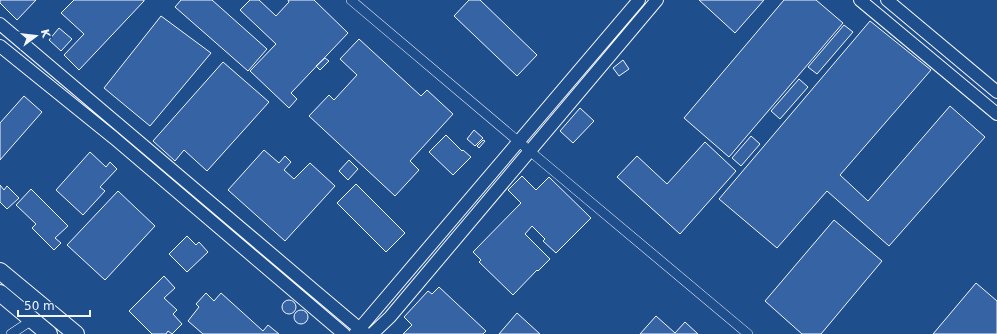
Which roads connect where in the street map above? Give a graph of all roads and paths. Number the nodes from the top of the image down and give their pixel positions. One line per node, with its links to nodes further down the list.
1 (351, 0): 10 (street)
2 (639, 0): 10 (street)
3 (658, 0): 11 (street)
4 (860, 0): 9 (street)
5 (887, 0): 8 (street)
6 (0, 24): 15 (street)
7 (0, 46): 19 (street)
8 (997, 92)
9 (997, 114)
10 (519, 142): 11 (street); 15 (street)
11 (530, 151): 20 (street); 21 (street)
12 (0, 271): 18 (highway)
13 (0, 293): 14 (highway)
14 (32, 320): 16 (street); 17 (highway)
15 (360, 332)
16 (11, 334)
17 (49, 334)
18 (76, 334)
19 (344, 334)
20 (372, 334)
21 (748, 334)

